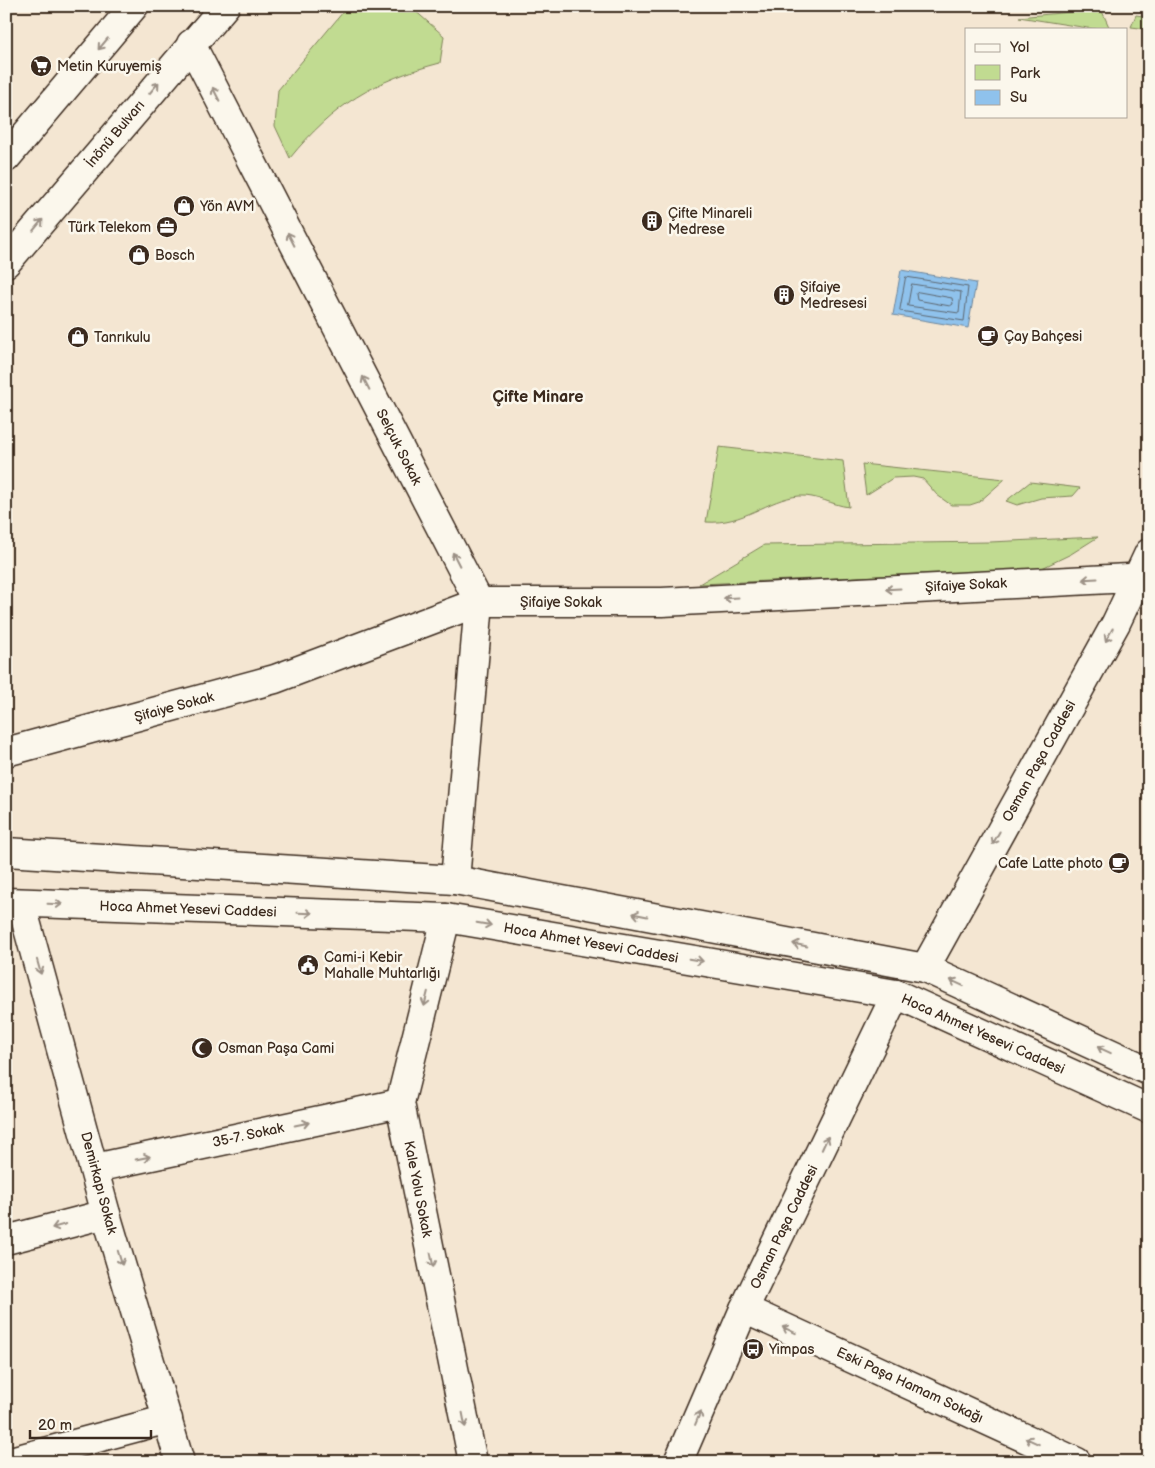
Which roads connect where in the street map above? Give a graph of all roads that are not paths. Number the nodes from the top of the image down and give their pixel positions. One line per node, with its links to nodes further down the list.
1 (134, 6): 4 (street, one-way to 4)
2 (225, 6): 3 (street, İnönü Bulvarı)
3 (191, 44): 5 (street, İnönü Bulvarı, one-way to 3); 7 (street, Selçuk Sokak, one-way to 3)
4 (6, 158)
5 (6, 263)
6 (1146, 569): 7 (street, Şifaiye Sokak, one-way to 7); 13 (street, Osman Paşa Caddesi, one-way to 13)
7 (478, 602): 8 (street, Şifaiye Sokak); 10 (street)
8 (6, 752)
9 (6, 852): 10 (street)
10 (455, 880): 13 (street, one-way to 10)
11 (14, 902): 12 (street, Hoca Ahmet Yesevi Caddesi, one-way to 12); 18 (street, Demirkapı Sokak, one-way to 18)
12 (446, 918): 14 (street, Hoca Ahmet Yesevi Caddesi, one-way to 14); 16 (street, Kale Yolu Sokak, one-way to 16)
13 (924, 968): 15 (street, one-way to 13)
14 (896, 994): 17 (street, Hoca Ahmet Yesevi Caddesi); 21 (street, Osman Paşa Caddesi, one-way to 14)
15 (1149, 1071)
16 (400, 1103): 18 (street, 35-7. Sokak, one-way to 16); 25 (street, Kale Yolu Sokak, one-way to 25)
17 (1149, 1109)
18 (96, 1168): 19 (street, Demirkapı Sokak)
19 (106, 1214): 20 (street, one-way to 20); 22 (street, Demirkapı Sokak, one-way to 22)
20 (6, 1240)
21 (744, 1309): 26 (street, Osman Paşa Caddesi, one-way to 21); 27 (street, Eski Paşa Hamam Sokağı, one-way to 21)
22 (168, 1419): 23 (street); 24 (street, Demirkapı Sokak)
23 (6, 1462)
24 (180, 1462)
25 (473, 1462)
26 (678, 1462)
27 (1076, 1462)

